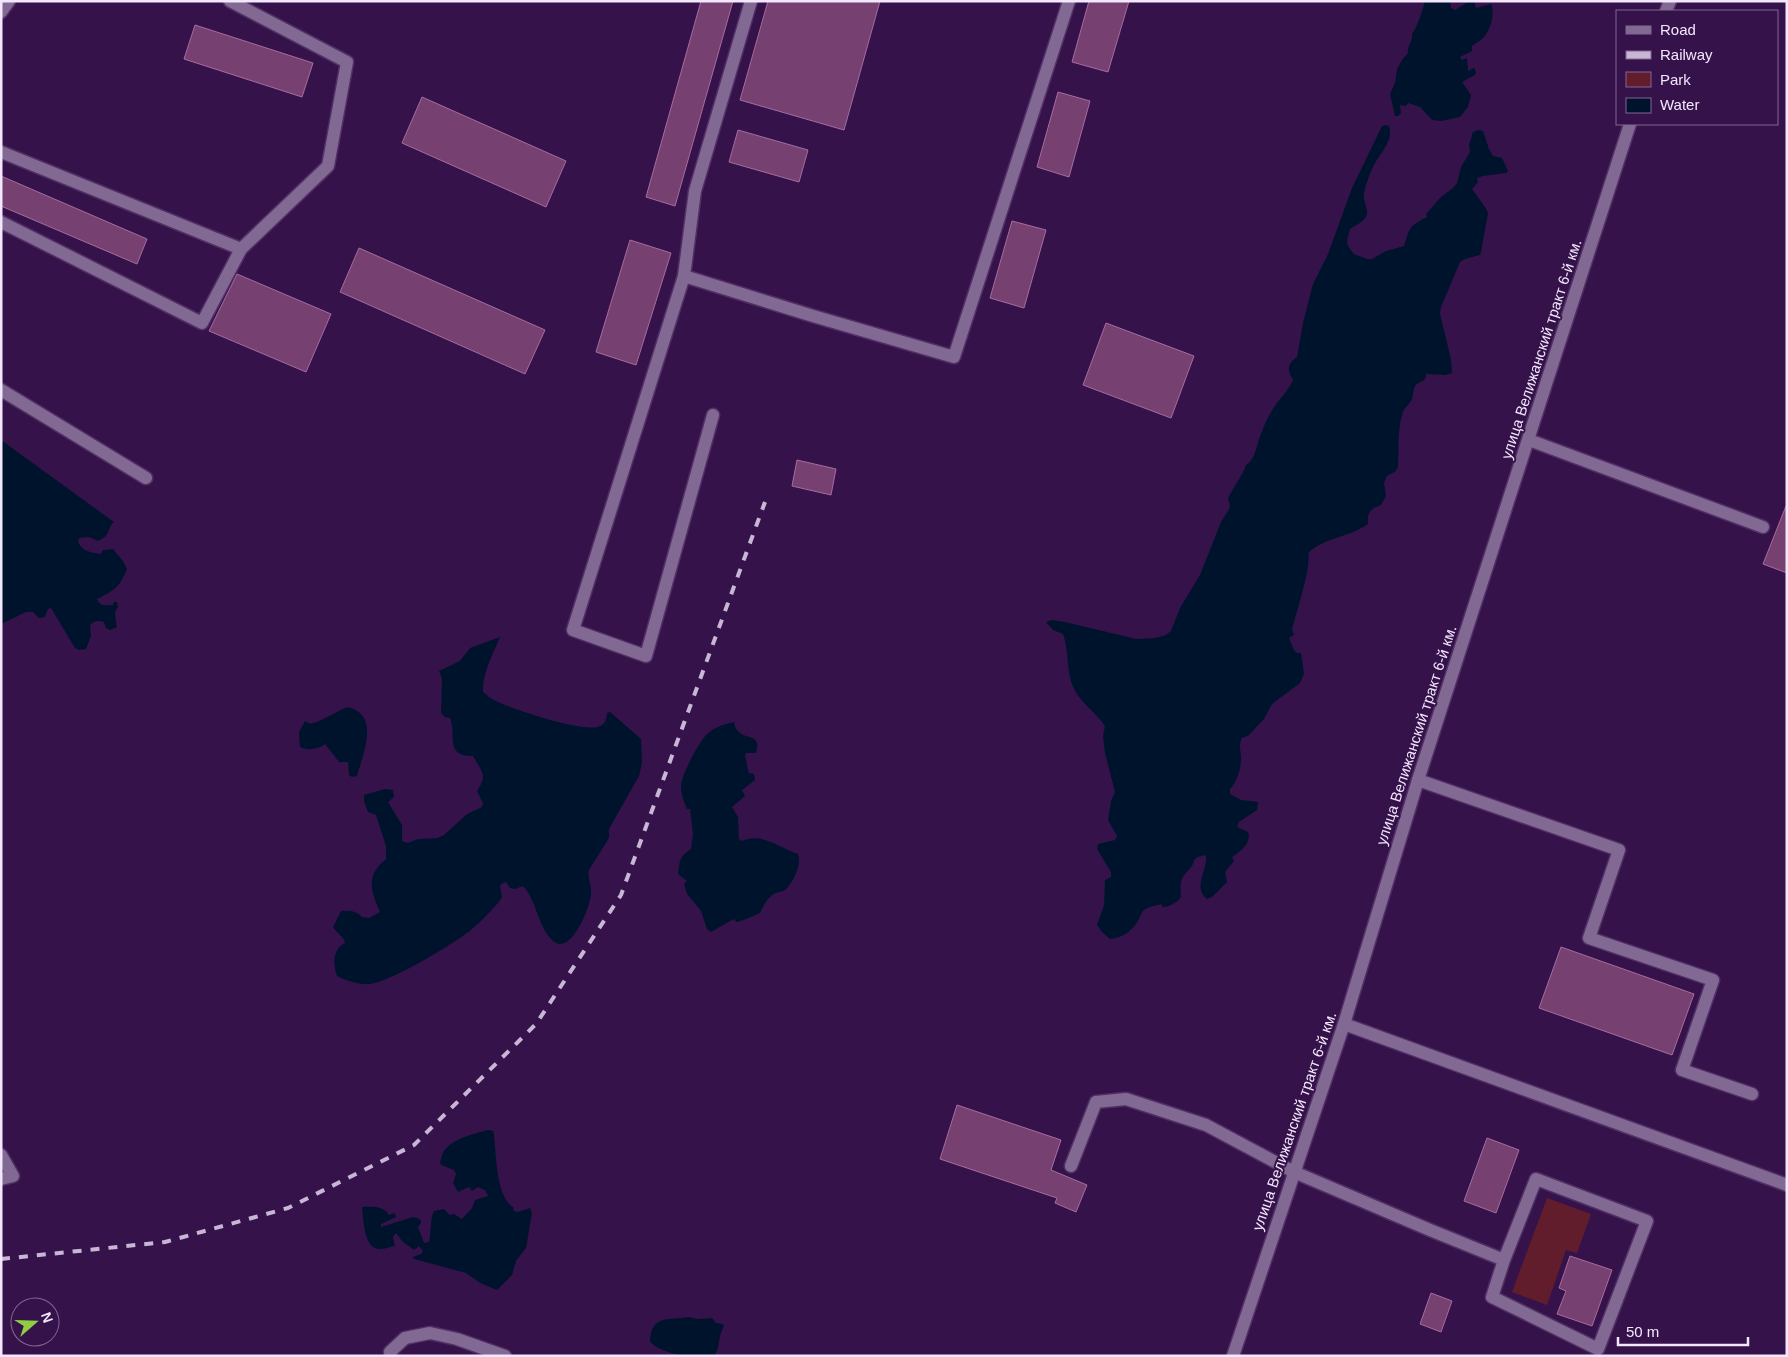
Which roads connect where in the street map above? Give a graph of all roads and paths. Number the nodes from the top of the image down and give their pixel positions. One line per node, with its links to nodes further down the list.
1 (10, 1): 5 (street)
2 (230, 1): 9 (street)
3 (751, 1): 10 (street)
4 (1069, 1): 10 (street)
5 (1, 12)
6 (1630, 125): 13 (street, улица Велижанский тракт 6-й км.)
7 (1, 152): 9 (street)
8 (1, 222): 9 (street)
9 (242, 249)
10 (684, 276): 12 (street)
11 (1, 390): 14 (street)
12 (713, 416)
13 (1528, 440): 15 (street); 16 (street, улица Велижанский тракт 6-й км.)
14 (146, 478)
15 (1763, 527)
16 (1418, 780): 17 (street, улица Велижанский тракт 6-й км.); 18 (street)
17 (1344, 1024): 21 (street, улица Велижанский тракт 6-й км.); 23 (street)
18 (1752, 1094)
19 (1, 1155): 22 (street)
20 (1071, 1166): 21 (street)
21 (1294, 1172): 24 (street); 27 (street, улица Велижанский тракт 6-й км.)
22 (1, 1179)
23 (1787, 1185)
24 (1504, 1260): 24 (street)
25 (390, 1356): 26 (street)
26 (505, 1356)
27 (1233, 1356)

